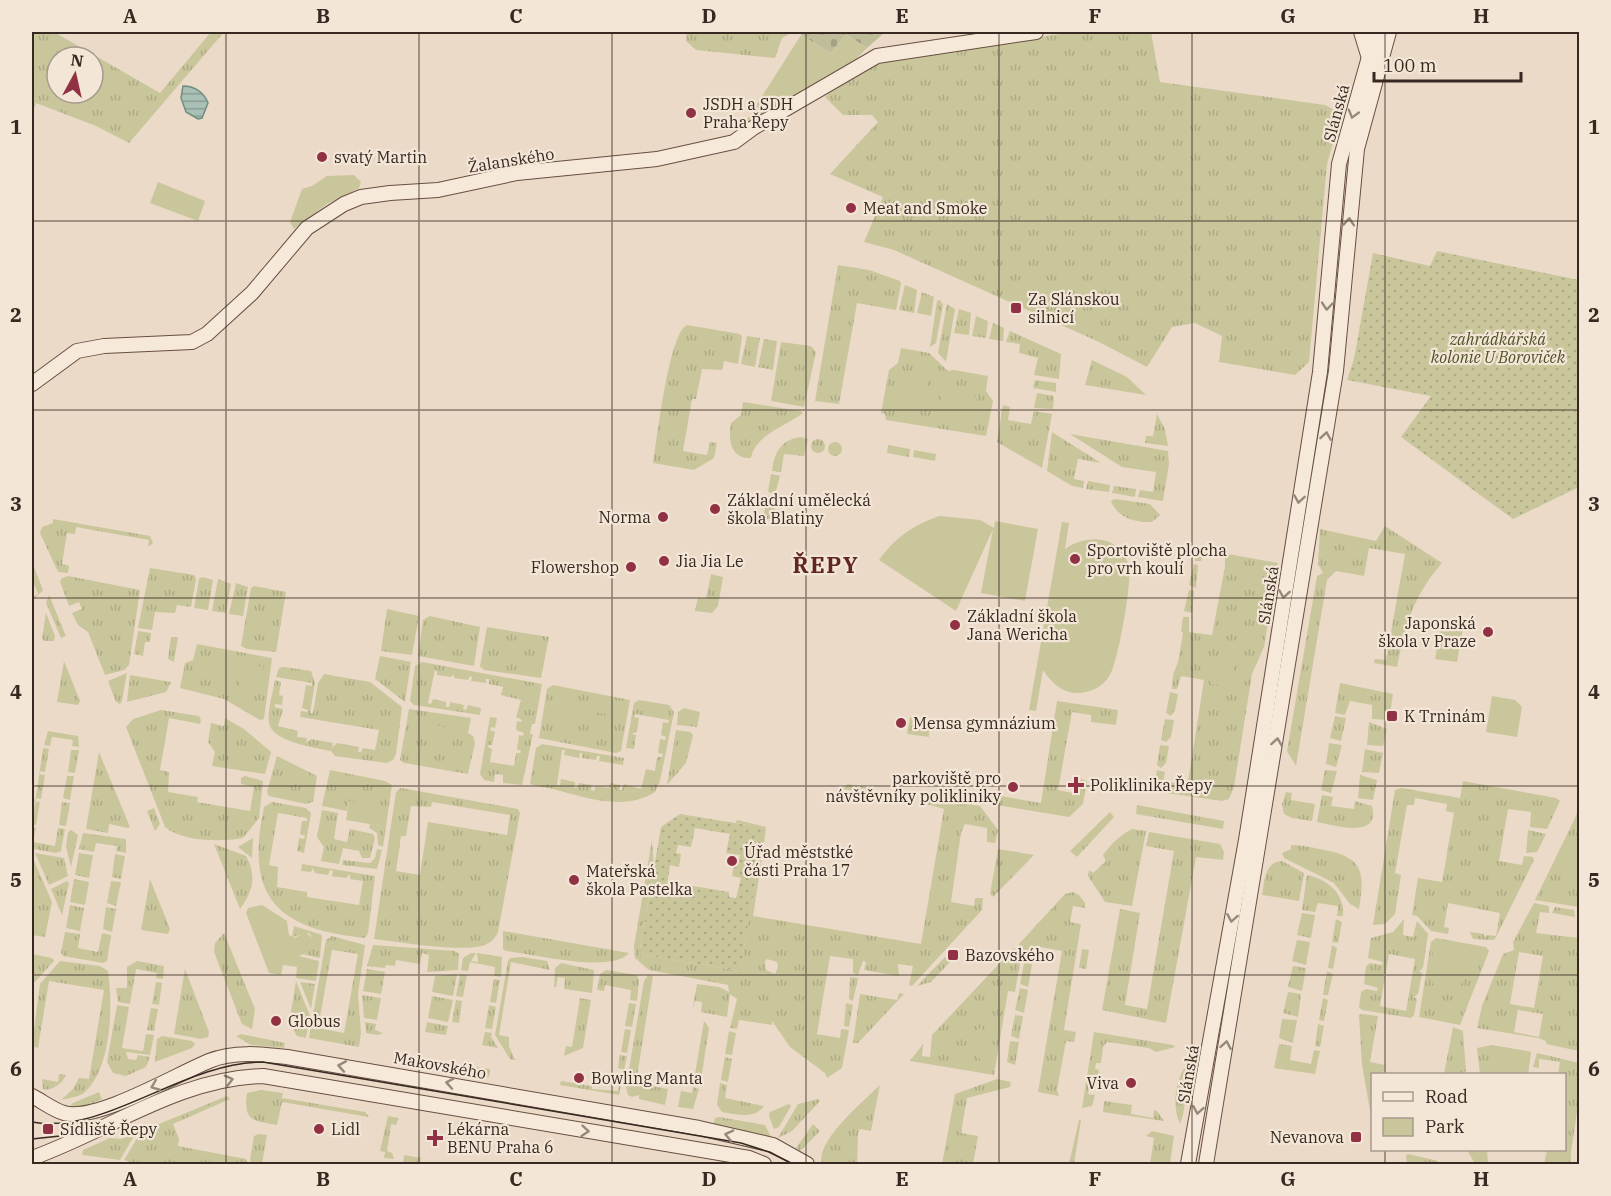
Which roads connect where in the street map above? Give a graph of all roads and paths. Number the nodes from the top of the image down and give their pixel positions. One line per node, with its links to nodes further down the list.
1 (1036, 32): 6 (street, Žalanského)
2 (1361, 32): 5 (street)
3 (1376, 32): 5 (street, Slánská)
4 (1389, 32): 12 (street, Slánská, one-way to 4)
5 (1369, 57): 11 (street, Slánská, one-way to 11)
6 (32, 384)
7 (32, 1096): 10 (street, Makovského, one-way to 7)
8 (32, 1158): 9 (street, one-way to 9)
9 (764, 1164)
10 (807, 1164)
11 (1188, 1164)
12 (1206, 1164)

